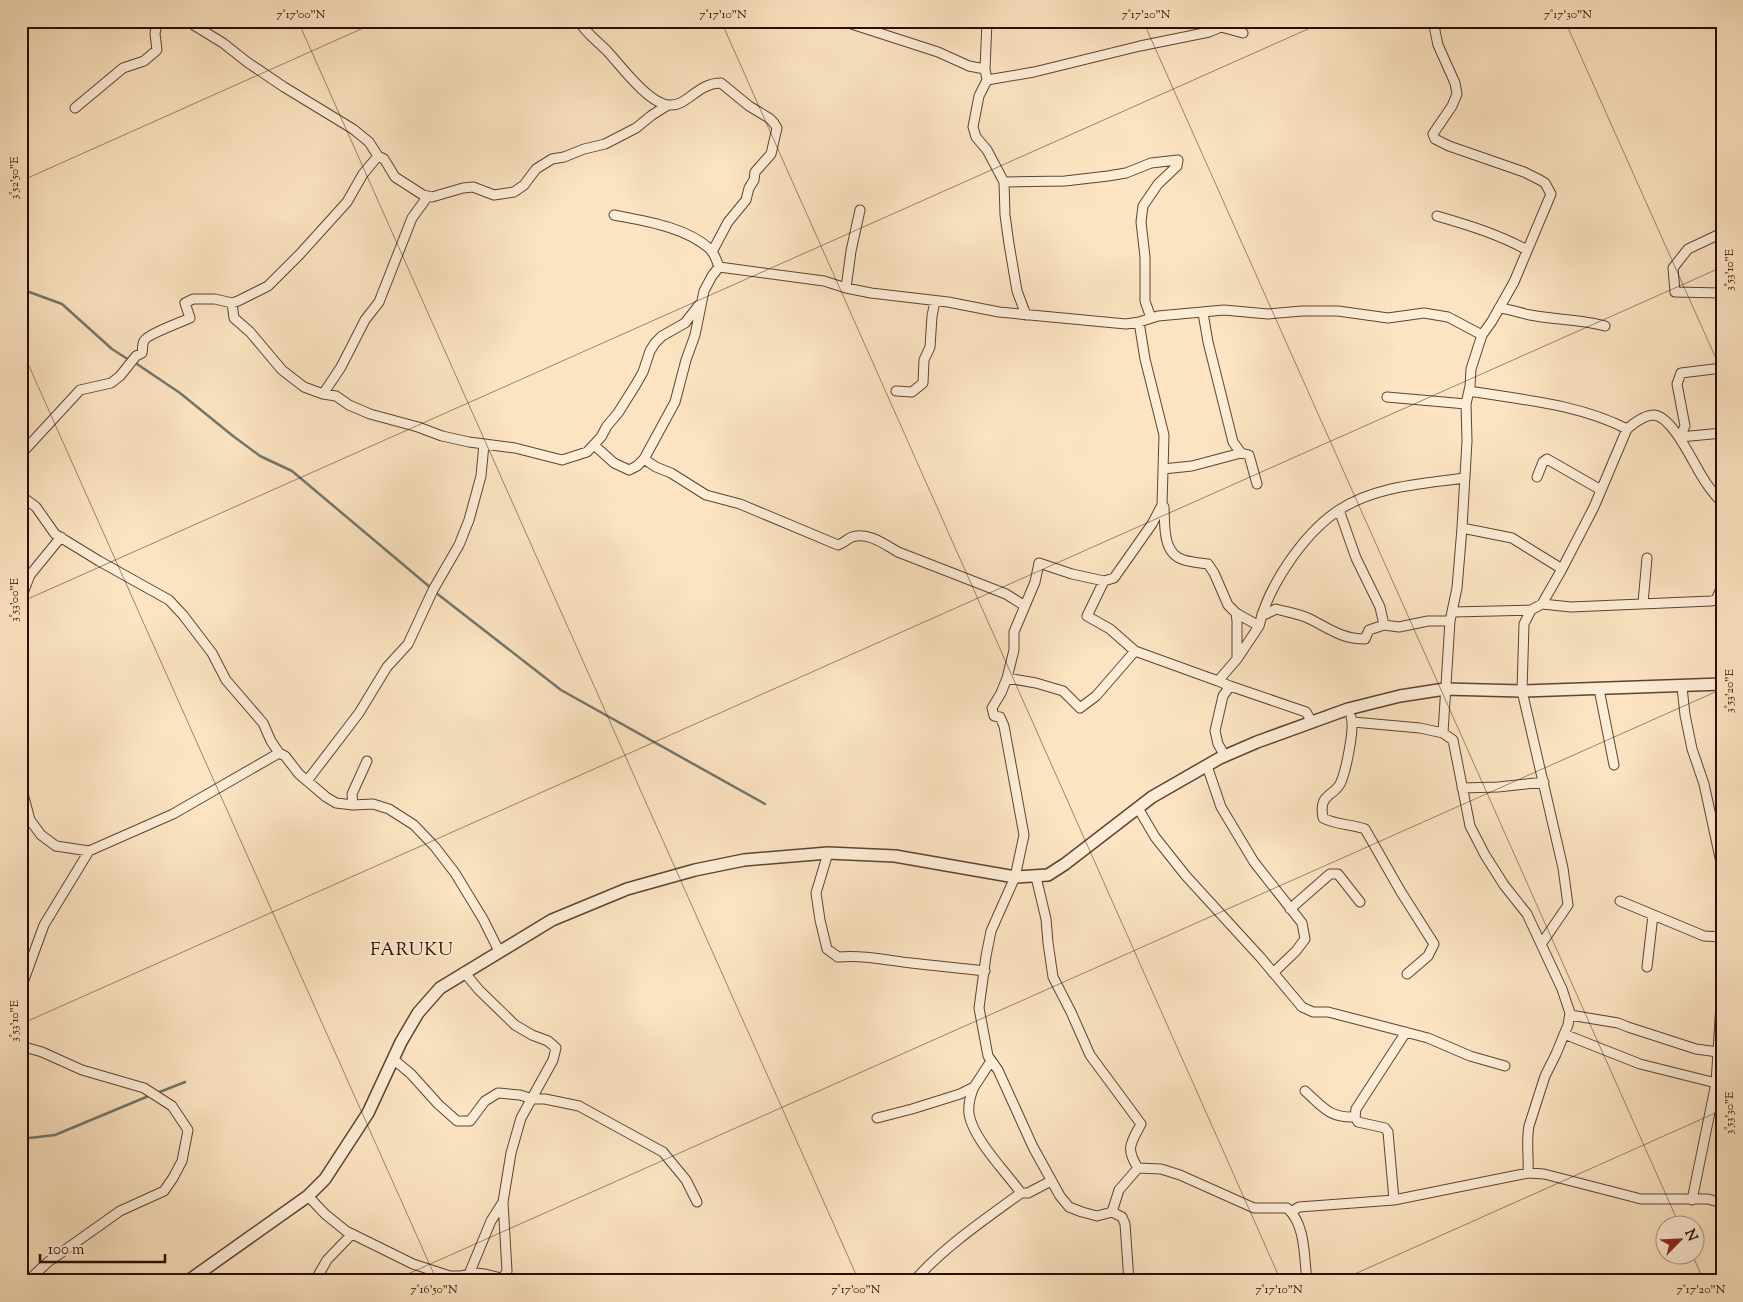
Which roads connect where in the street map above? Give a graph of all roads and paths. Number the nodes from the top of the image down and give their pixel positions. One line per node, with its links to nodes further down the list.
1 (161, 21): 11 (street)
2 (187, 21): 12 (street)
3 (580, 21): 10 (street)
4 (842, 21): 8 (street)
5 (987, 21): 8 (street)
6 (1433, 21): 19 (street)
7 (1243, 33): 9 (street)
8 (986, 69): 9 (street)
9 (987, 80): 13 (street)
10 (668, 105): 14 (street); 20 (street)
11 (74, 108)
12 (378, 156): 14 (street); 26 (street)
13 (1004, 182): 29 (street); 30 (street)
14 (428, 196): 37 (street)
15 (860, 210): 22 (street)
16 (614, 215): 20 (street)
17 (1437, 216): 19 (street)
18 (1722, 233): 23 (street)
19 (1527, 250): 27 (street)
20 (712, 252): 21 (street)
21 (719, 267): 22 (street); 24 (street)
22 (846, 288): 25 (street)
23 (1722, 293)
24 (702, 300): 44 (street); 47 (street)
25 (935, 301): 29 (street); 35 (street)
26 (232, 303): 37 (street); 46 (street)
27 (1499, 308): 32 (street); 33 (street)
28 (1203, 312): 30 (street); 33 (street); 45 (street)
29 (1026, 315): 31 (street)
30 (1151, 318): 31 (street)
31 (1139, 322): 48 (street)
32 (1605, 326)
33 (1482, 335): 36 (street)
34 (1722, 368): 42 (street)
35 (896, 391)
36 (1469, 391): 39 (street); 40 (street)
37 (323, 394): 43 (street)
38 (1387, 397): 39 (street)
39 (1466, 404): 50 (street)
40 (1627, 429): 42 (street); 52 (street)
41 (1722, 432): 42 (street)
42 (1680, 437): 54 (street)
43 (484, 444): 44 (street); 92 (street)
44 (594, 445): 47 (street)
45 (1241, 453): 48 (street); 51 (street)
46 (21, 454)
47 (644, 459): 66 (street)
48 (1164, 469): 55 (street)
49 (1537, 477): 52 (street)
50 (1464, 478): 56 (street); 57 (street)
51 (1257, 484)
52 (1601, 490): 60 (street)
53 (21, 496): 58 (street)
54 (1722, 503)
55 (1162, 505): 61 (street); 68 (street)
56 (1339, 510): 69 (street); 71 (street)
57 (1462, 528): 60 (street); 70 (street)
58 (61, 537): 63 (street); 87 (street)
59 (1648, 558): 64 (street)
60 (1562, 569): 65 (street)
61 (1104, 581): 66 (street); 73 (street)
62 (1722, 586): 64 (street)
63 (21, 598)
64 (1643, 603): 65 (street)
65 (1542, 604): 67 (street)
66 (1025, 606): 75 (street)
67 (1531, 610): 70 (street); 82 (street)
68 (1236, 613): 72 (street); 74 (street)
69 (1262, 614): 71 (street); 72 (street)
70 (1452, 616): 71 (street); 80 (street)
71 (1384, 625)
72 (1259, 626): 74 (street)
73 (1135, 651): 75 (street); 76 (street)
74 (1237, 659): 76 (street)
75 (1007, 678): 102 (street)
76 (1218, 682): 78 (street)
77 (1722, 684): 79 (street)
78 (1230, 686): 84 (street); 88 (street)
79 (1682, 687): 81 (street); 100 (street)
80 (1445, 689): 82 (street); 83 (street); 86 (street)
81 (1598, 689): 82 (street); 90 (street)
82 (1522, 691): 93 (street)
83 (1348, 709): 84 (street); 85 (street)
84 (1312, 722): 88 (street)
85 (1353, 722): 86 (street); 114 (street)
86 (1443, 733): 95 (street)
87 (279, 753): 92 (street); 98 (street)
88 (1225, 756): 91 (street)
89 (367, 761): 96 (street)
90 (1614, 765)
91 (1207, 766): 97 (street); 105 (street)
92 (307, 781): 96 (street)
93 (1544, 782): 95 (street); 108 (street)
94 (21, 786): 98 (street)
95 (1462, 788): 108 (street)
96 (353, 805): 109 (street)
97 (1138, 808): 101 (street); 113 (street)
98 (89, 851): 116 (street)
99 (828, 853): 102 (street); 109 (street); 111 (street)
100 (1722, 867)
101 (1036, 876): 102 (street); 131 (street)
102 (1015, 877): 111 (street)
103 (1620, 901): 106 (street)
104 (1360, 902): 105 (street)
105 (1290, 909): 113 (street)
106 (1653, 915): 107 (street); 110 (street)
107 (1722, 937)
108 (1542, 943): 117 (street)
109 (500, 951): 112 (street)
110 (1647, 967)
111 (984, 971): 123 (street)
112 (464, 972): 122 (street); 128 (street)
113 (1273, 972): 118 (street)
114 (1407, 974)
115 (1722, 987): 121 (street)
116 (21, 988)
117 (1570, 1015): 119 (street); 121 (street)
118 (1406, 1032): 124 (street); 129 (street)
119 (1564, 1034): 125 (street); 132 (street)
120 (21, 1046): 146 (street)
121 (1718, 1052): 125 (street)
122 (393, 1059): 128 (street); 135 (street)
123 (991, 1061): 126 (street); 133 (street)
124 (1505, 1066)
125 (1716, 1083): 137 (street)
126 (974, 1087): 130 (street); 134 (street)
127 (1305, 1091): 129 (street)
128 (532, 1099): 138 (street); 139 (street)
129 (1354, 1117): 136 (street)
130 (877, 1118)
131 (1138, 1168): 141 (street); 142 (street)
132 (1528, 1173): 136 (street); 137 (street)
133 (1052, 1181): 134 (street); 141 (street)
134 (1021, 1193): 149 (street)
135 (308, 1196): 143 (street); 147 (street)
136 (1394, 1200): 142 (street)
137 (1692, 1200): 140 (street)
138 (503, 1202): 144 (street); 145 (street)
139 (697, 1202)
140 (1722, 1203)
141 (1112, 1212): 150 (street)
142 (1291, 1212): 151 (street)
143 (352, 1234): 144 (street); 148 (street)
144 (469, 1274): 145 (street)
145 (508, 1280)
146 (34, 1281)
147 (188, 1281)
148 (315, 1281)
149 (914, 1281)
150 (1129, 1281)
151 (1307, 1281)

